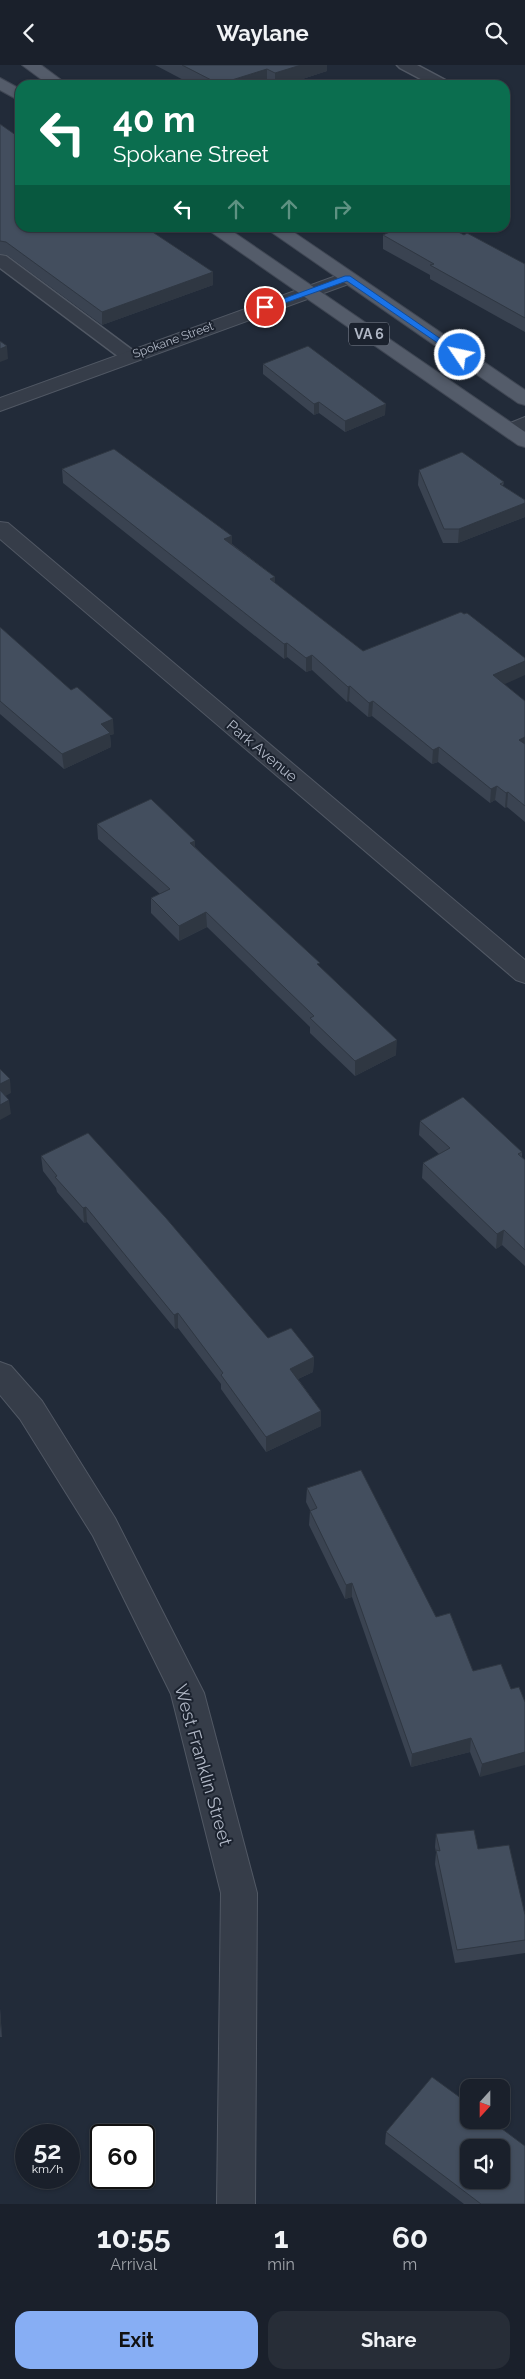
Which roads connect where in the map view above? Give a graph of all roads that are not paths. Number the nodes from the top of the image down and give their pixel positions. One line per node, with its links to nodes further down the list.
1 (30, 65): 3 (main road)
2 (406, 65): 4 (lane)
3 (52, 80)
4 (434, 80)
5 (0, 83): 6 (main road)
6 (15, 93)
7 (220, 232): 11 (main road, VA 6)
8 (280, 232): 10 (main road, VA 6)
9 (0, 260): 12 (lane)
10 (348, 278): 11 (street, Spokane Street); 13 (main road, VA 6)
11 (308, 292): 12 (street, Spokane Street); 15 (main road, VA 6)
12 (129, 356): 14 (street, Spokane Street)
13 (525, 399)
14 (0, 405)
15 (520, 431)
16 (0, 528): 17 (street, Park Avenue)
17 (525, 974)
18 (0, 1374): 19 (street, West Franklin Street)
19 (236, 2204)

